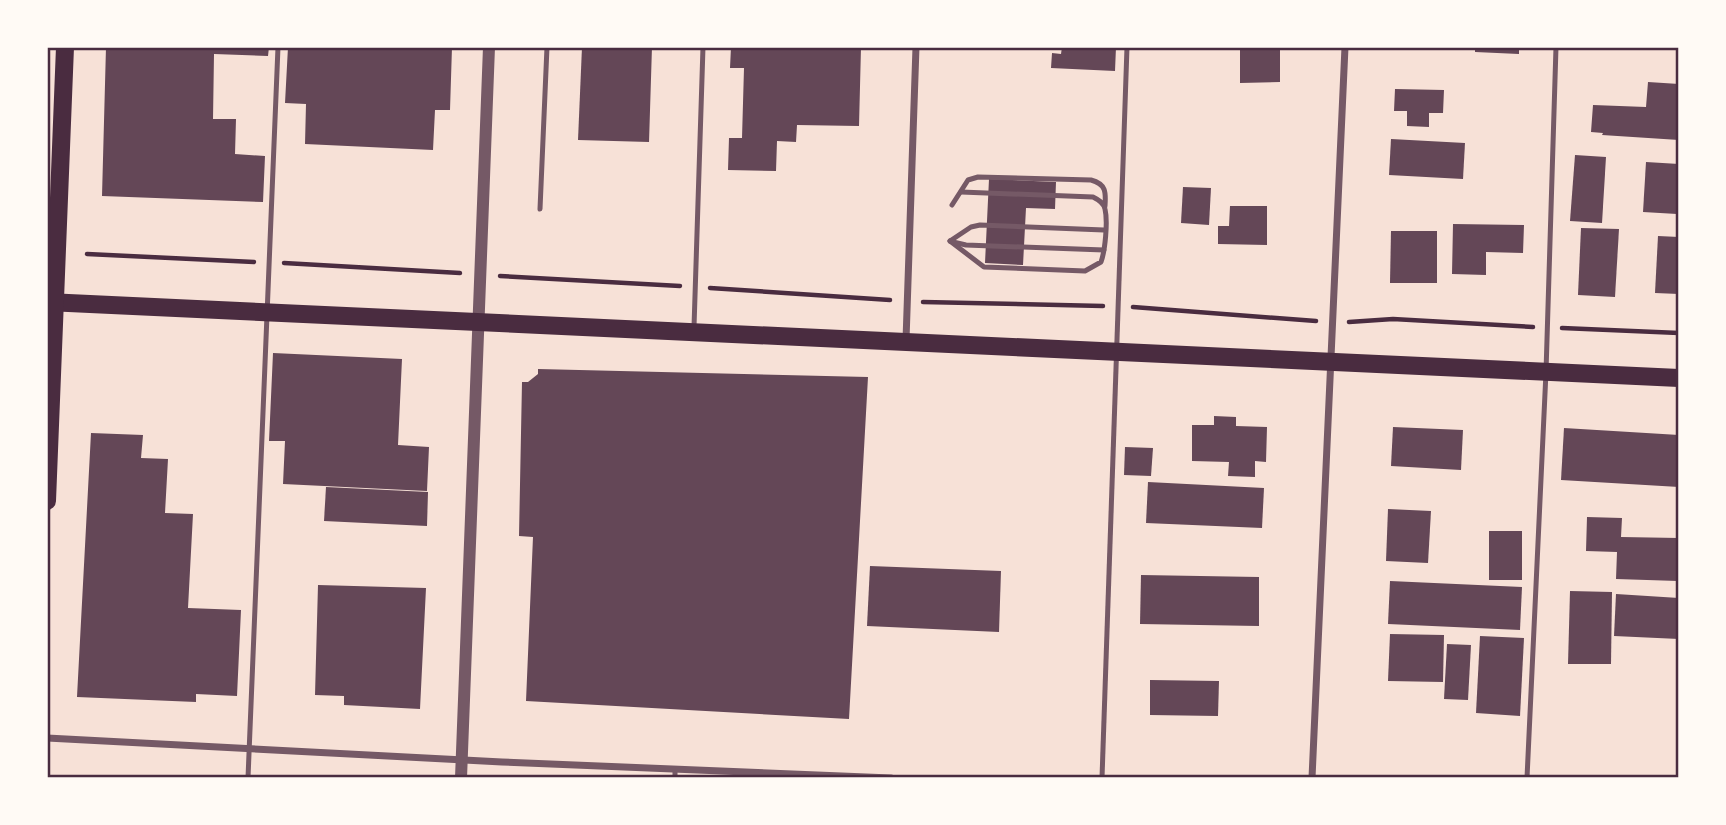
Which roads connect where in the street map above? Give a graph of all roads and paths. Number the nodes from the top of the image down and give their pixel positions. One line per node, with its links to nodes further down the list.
1 (65, 47): 21 (main road)
2 (278, 47): 18 (lane)
3 (489, 47): 19 (street)
4 (547, 47): 12 (lane)
5 (703, 47): 20 (lane)
6 (916, 47): 22 (street)
7 (1127, 47): 23 (lane)
8 (1345, 47): 26 (street)
9 (1556, 47): 27 (lane)
10 (961, 192): 11 (lane); 13 (lane); 13 (lane)
11 (952, 205)
12 (540, 209)
13 (1105, 209): 14 (lane)
14 (1104, 230): 15 (lane); 16 (lane)
15 (950, 242): 16 (lane); 16 (lane)
16 (1104, 250)
17 (87, 254): 18 (path)
18 (268, 262): 19 (path); 24 (lane)
19 (479, 274): 20 (path); 25 (street)
20 (695, 287): 22 (path); 28 (lane)
21 (52, 302): 24 (main road); 35 (main road)
22 (907, 302): 23 (path); 30 (street)
23 (1119, 307): 26 (path); 31 (lane)
24 (267, 312): 25 (main road); 37 (lane)
25 (478, 322): 28 (main road); 38 (street)
26 (1334, 323): 27 (path); 32 (street)
27 (1547, 327): 29 (path); 33 (lane)
28 (694, 333): 30 (main road)
29 (1679, 333)
30 (906, 342): 31 (main road)
31 (1118, 352): 32 (main road); 43 (lane)
32 (1332, 363): 33 (main road); 44 (street)
33 (1546, 372): 34 (main road); 45 (lane)
34 (1679, 378)
35 (47, 501)
36 (47, 738): 37 (street)
37 (249, 750): 38 (street); 40 (lane)
38 (461, 760): 39 (street); 41 (street)
39 (675, 774): 42 (street)
40 (248, 778)
41 (461, 778)
42 (891, 778)
43 (1102, 778)
44 (1312, 778)
45 (1527, 778)

